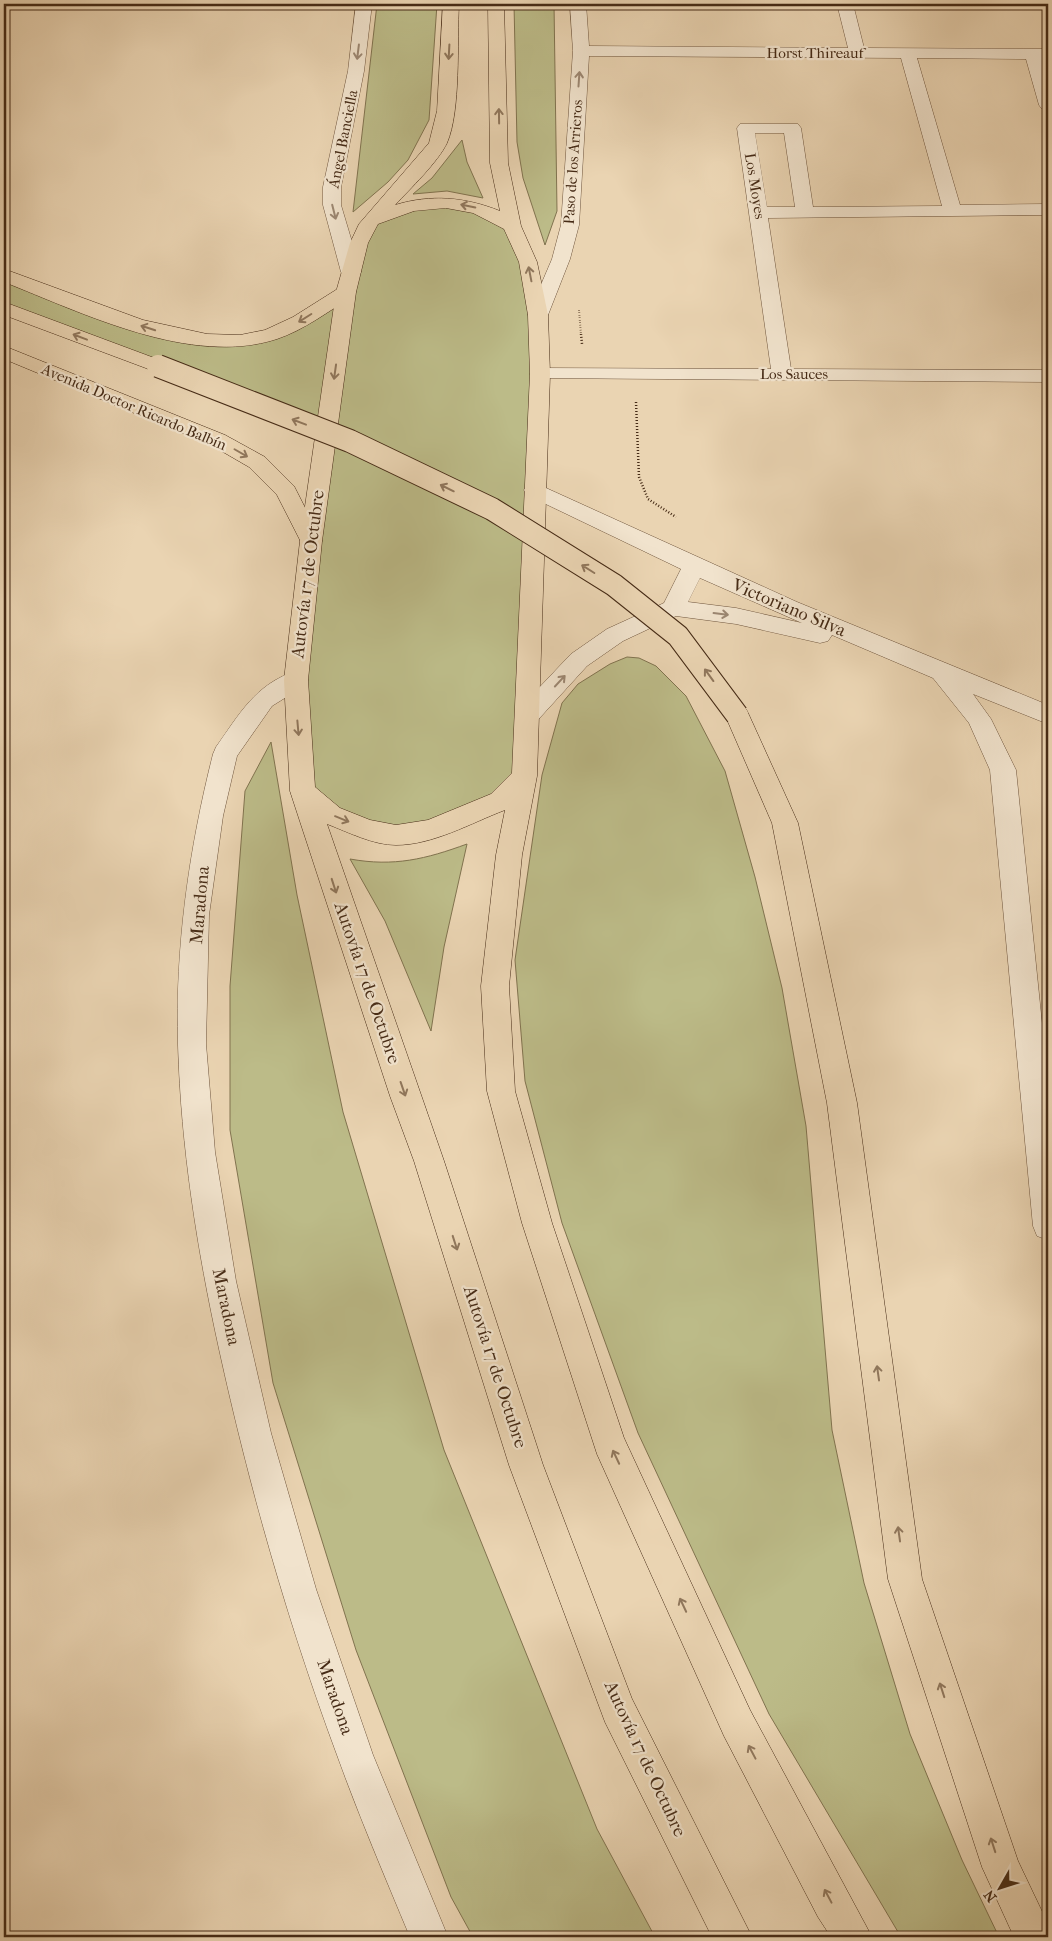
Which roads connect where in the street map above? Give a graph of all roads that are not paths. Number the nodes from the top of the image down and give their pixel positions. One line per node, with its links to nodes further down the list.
1 (364, 4): 18 (street, Ángel Banciella, one-way to 18)
2 (452, 4): 15 (main road, Autovía 17 de Octubre, one-way to 15)
3 (496, 4): 16 (main road, one-way to 3)
4 (578, 4): 6 (street, Paso de los Arrieros)
5 (845, 4): 7 (street)
6 (581, 52): 7 (street, Horst Thireauf); 20 (street, Paso de los Arrieros, one-way to 6)
7 (857, 53): 8 (street, Horst Thireauf)
8 (908, 54): 9 (street, Horst Thireauf); 11 (street)
9 (1041, 54): 10 (street)
10 (1048, 104)
11 (952, 210): 12 (street); 13 (street)
12 (1048, 210)
13 (805, 212): 14 (street); 14 (street, Los Moyes)
14 (759, 213): 23 (street, Los Moyes)
15 (368, 224): 16 (main road, one-way to 15); 18 (main road, Autovía 17 de Octubre)
16 (512, 226): 20 (main road, one-way to 16)
17 (4, 275): 18 (main road, one-way to 17)
18 (348, 282): 26 (main road, Autovía 17 de Octubre, one-way to 26)
19 (4, 308): 40 (main road, one-way to 19, bridge)
20 (538, 315): 22 (main road)
21 (4, 352): 26 (main road, Avenida Doctor Ricardo Balbín, one-way to 26)
22 (540, 374): 23 (street, Los Sauces); 25 (main road)
23 (782, 374): 24 (street, Los Sauces)
24 (1048, 376)
25 (535, 490): 27 (street, Victoriano Silva); 33 (main road)
26 (311, 541): 31 (main road, Autovía 17 de Octubre)
27 (694, 566): 28 (street); 29 (street, Victoriano Silva)
28 (673, 608): 29 (street, one-way to 29); 33 (street, one-way to 28)
29 (888, 650): 30 (street, Victoriano Silva)
30 (942, 672): 32 (street, Victoriano Silva); 36 (street)
31 (296, 680): 35 (main road, Autovía 17 de Octubre, one-way to 35); 37 (street, Maradona)
32 (1048, 715)
33 (527, 716): 34 (main road)
34 (524, 776): 35 (main road, one-way to 34); 39 (main road, one-way to 34)
35 (303, 791): 38 (main road, Autovía 17 de Octubre, one-way to 38)
36 (1048, 1226)
37 (429, 1937)
38 (733, 1937)
39 (853, 1937)
40 (1034, 1937)

